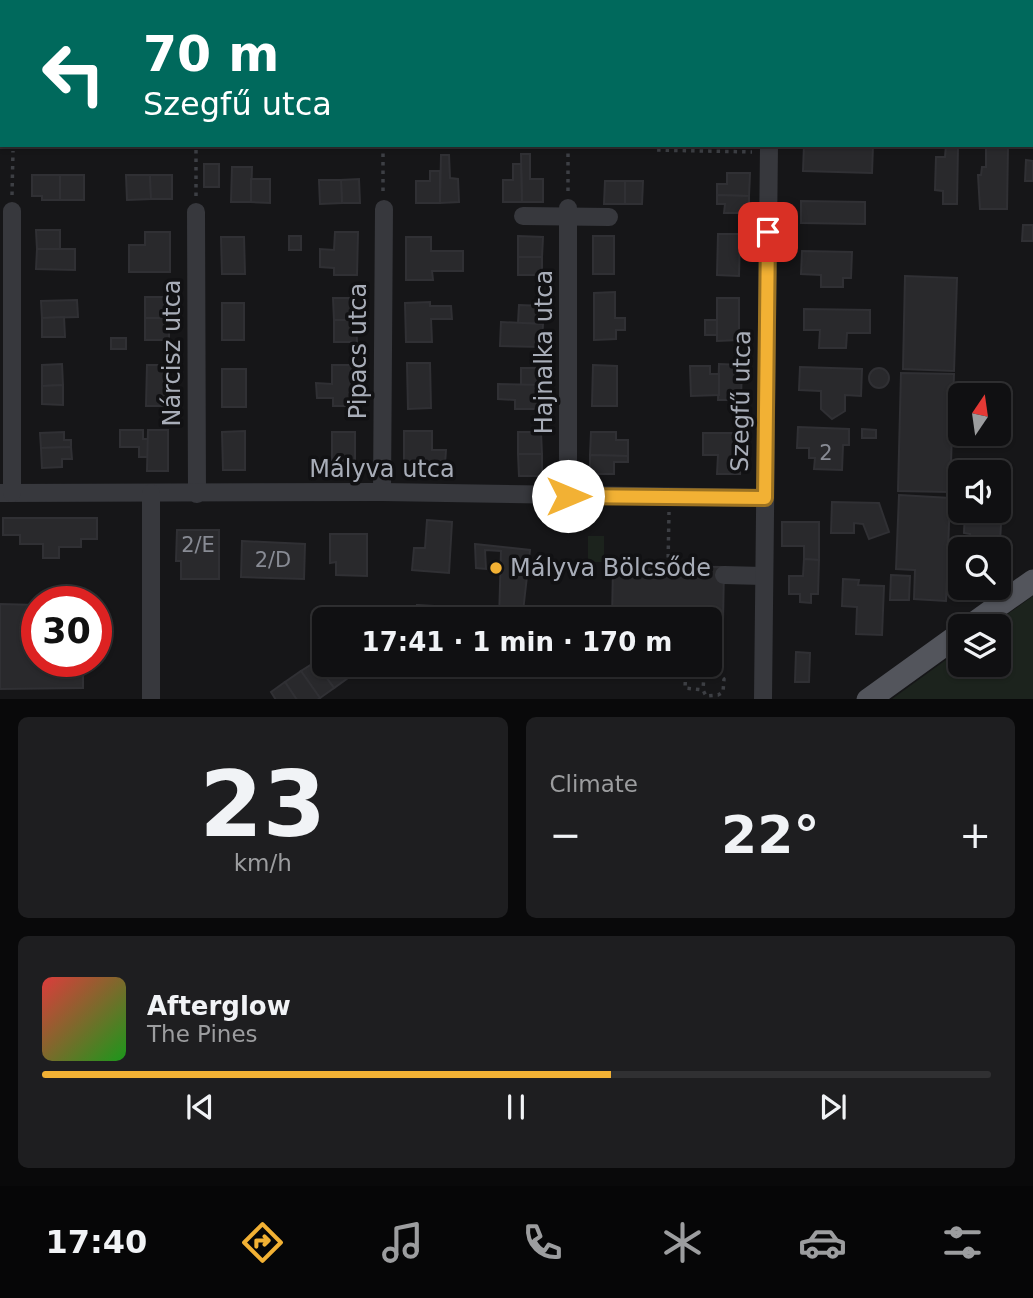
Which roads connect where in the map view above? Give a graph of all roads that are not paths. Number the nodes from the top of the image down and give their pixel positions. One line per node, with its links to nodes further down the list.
1 (769, 149): 13 (street, Szegfű utca)
2 (384, 209): 8 (street, Pipacs utca)
3 (12, 211): 9 (street)
4 (196, 212): 11 (street, Nárcisz utca)
5 (568, 212): 6 (street); 7 (street); 12 (street, Hajnalka utca)
6 (523, 216)
7 (609, 217)
8 (382, 492): 11 (street, Mályva utca); 12 (street, Mályva utca)
9 (6, 493): 10 (street, Mályva utca)
10 (151, 493): 11 (street, Mályva utca); 19 (street)
11 (197, 494)
12 (568, 496): 13 (street, Mályva utca)
13 (765, 498): 15 (street, Szegfű utca)
14 (724, 575): 15 (street)
15 (763, 576): 20 (street, Szegfű utca)
16 (1033, 581): 17 (main road)
17 (987, 614)
18 (948, 642): 21 (main road)
19 (151, 699)
20 (764, 699)
21 (868, 699)

